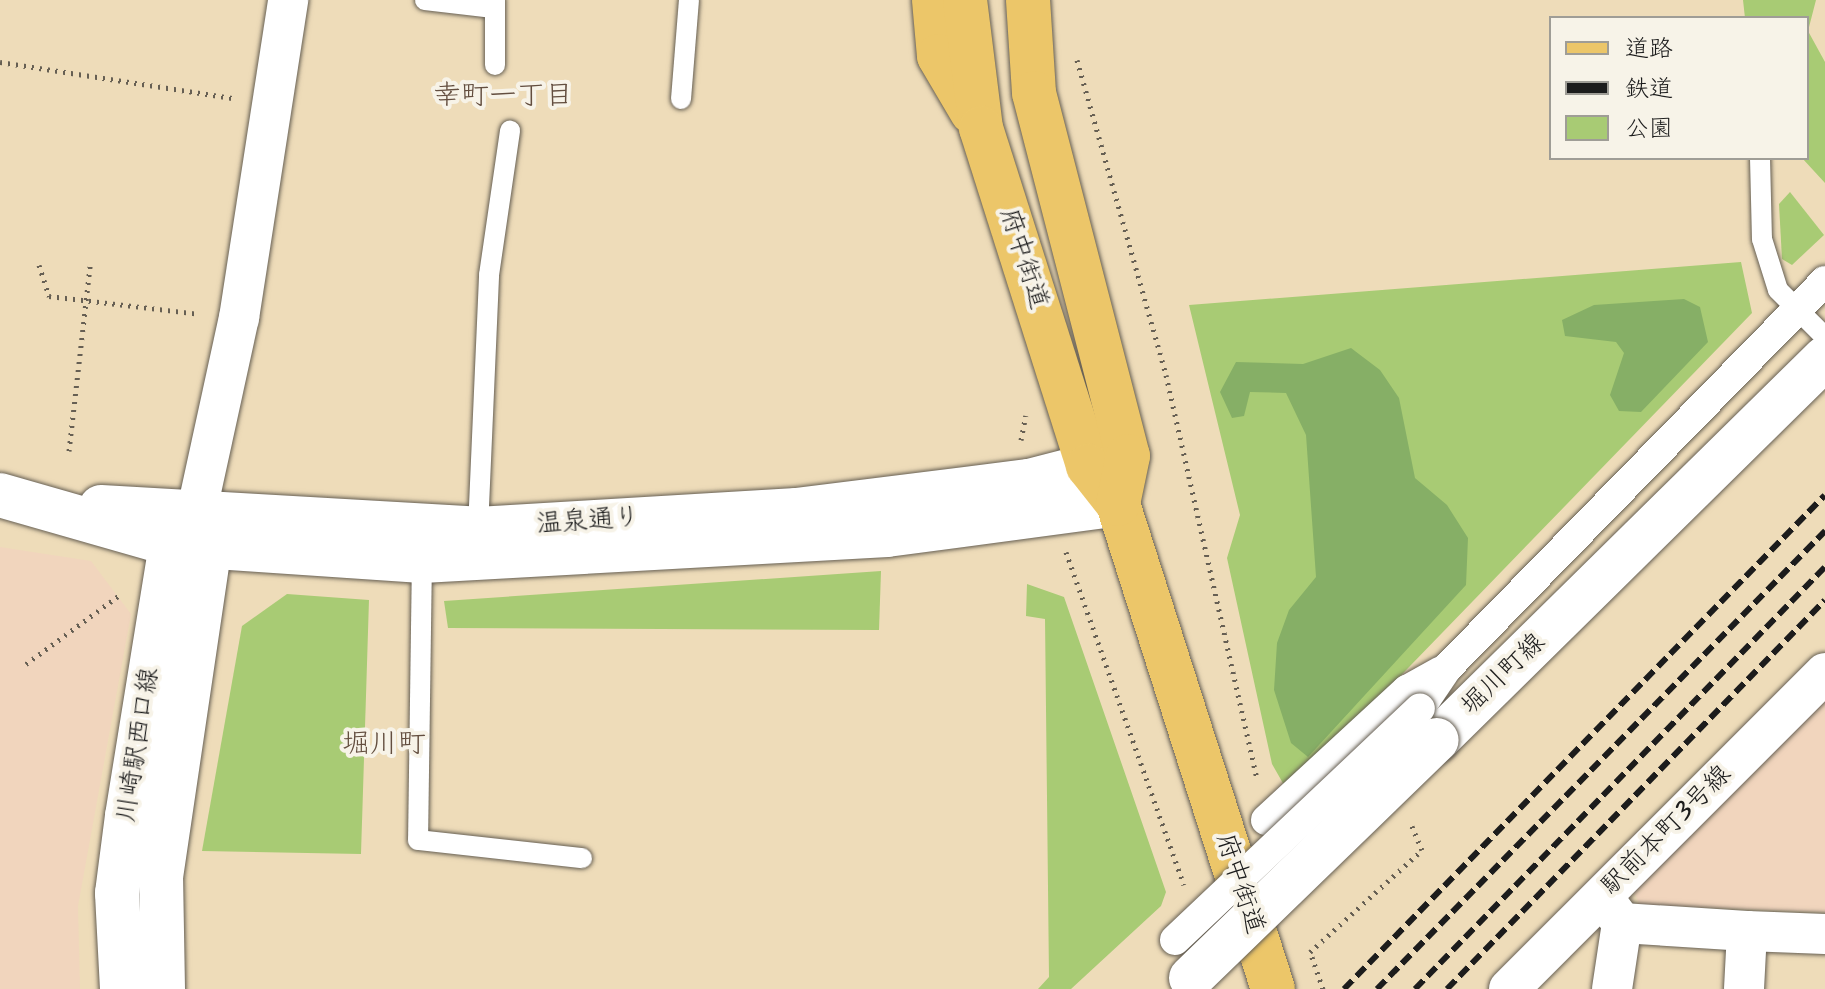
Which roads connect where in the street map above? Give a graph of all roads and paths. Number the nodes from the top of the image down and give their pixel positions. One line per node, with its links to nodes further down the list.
1 (425, 0): 8 (lane)
2 (689, 0): 13 (lane)
3 (934, 0): 15 (main road)
4 (965, 0): 15 (main road, 府中街道)
5 (1028, 0): 12 (main road, 府中街道)
6 (1048, 0): 12 (main road)
7 (285, 1): 14 (street)
8 (493, 4): 11 (lane)
9 (1072, 42): 40 (path)
10 (0, 62): 14 (path)
11 (495, 65)
12 (1034, 93): 27 (main road, 府中街道)
13 (681, 99)
14 (271, 103): 23 (street)
15 (981, 128): 27 (main road, 府中街道)
16 (510, 131): 31 (lane)
17 (1760, 160): 22 (lane)
18 (39, 265): 21 (path)
19 (90, 266): 21 (path)
20 (1825, 281): 22 (street)
21 (87, 301): 23 (path); 26 (path)
22 (1795, 312): 24 (lane); 36 (street)
23 (239, 318): 30 (street)
24 (1825, 337)
25 (1825, 358): 38 (street, 堀川町線)
26 (69, 451)
27 (1108, 461): 29 (main road, 府中街道); 31 (street, 温泉通り)
28 (0, 495): 30 (street, 温泉通り)
29 (1118, 504): 32 (street, 温泉通り); 49 (main road, 府中街道)
30 (198, 528): 32 (street, 温泉通り); 47 (street, 川崎駅西口線); 48 (street, 川崎駅西口線)
31 (478, 529): 32 (street, 温泉通り)
32 (423, 545): 41 (lane)
33 (1076, 575): 42 (path)
34 (126, 591): 35 (path)
35 (26, 664)
36 (1447, 668): 38 (street); 40 (street)
37 (1825, 673): 43 (street, 駅前本町3号線)
38 (1428, 724): 46 (street, 堀川町線, bridge)
39 (1419, 819): 50 (path)
40 (1266, 820)
41 (582, 858)
42 (1184, 886)
43 (1612, 910): 44 (street); 51 (street, 駅前本町3号線); 52 (street)
44 (1747, 931): 45 (street); 53 (street)
45 (1825, 934)
46 (1182, 969)
47 (122, 989)
48 (163, 989)
49 (1273, 989)
50 (1323, 989)
51 (1509, 989)
52 (1612, 989)
53 (1744, 989)

